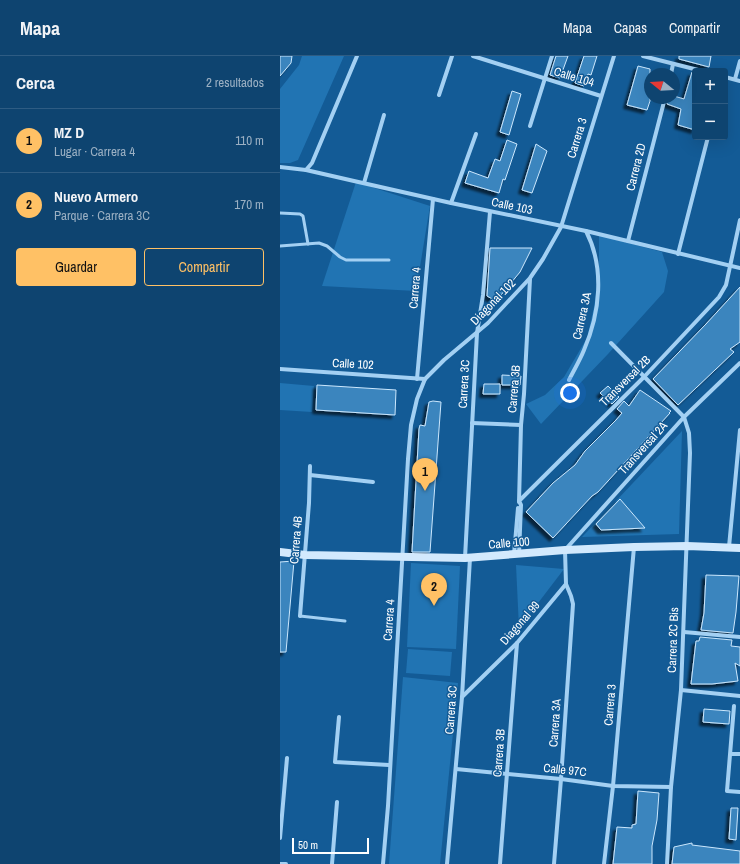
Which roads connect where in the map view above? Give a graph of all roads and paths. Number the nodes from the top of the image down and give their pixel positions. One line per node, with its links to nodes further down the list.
1 (357, 56): 22 (street)
2 (452, 56): 14 (street)
3 (473, 56): 12 (street, Calle 104)
4 (552, 56): 12 (street)
5 (614, 56): 15 (street, Carrera 3)
6 (643, 56): 8 (street)
7 (740, 61): 13 (street)
8 (673, 64): 9 (street); 10 (street)
9 (672, 68)
10 (692, 69)
11 (728, 78): 13 (street)
12 (545, 79): 15 (street, Calle 104); 18 (street)
13 (738, 80)
14 (439, 95)
15 (601, 96): 29 (street, Carrera 3)
16 (663, 104): 31 (street, Carrera 2D)
17 (384, 115): 23 (street)
18 (530, 126)
19 (476, 134): 25 (street)
20 (707, 140): 34 (street)
21 (280, 168): 22 (street, Calle 103)
22 (306, 170): 23 (street, Calle 103)
23 (364, 183): 24 (street, Calle 103)
24 (434, 199): 25 (street, Calle 103); 44 (street, Carrera 4)
25 (451, 203): 26 (street, Calle 103)
26 (490, 212): 29 (street, Calle 103); 39 (street, Carrera 3C)
27 (280, 213): 32 (lane)
28 (740, 220): 36 (street, Transversal 2B)
29 (561, 227): 30 (street, Calle 103); 38 (street, Diagonal 102)
30 (586, 232): 31 (street, Calle 103); 46 (street, Carrera 3A)
31 (628, 241): 34 (street, Calle 103)
32 (308, 244): 33 (lane); 35 (lane)
33 (280, 246)
34 (678, 254): 36 (street, Calle 103)
35 (389, 260)
36 (731, 266): 37 (street, Calle 103); 43 (street, Transversal 2B)
37 (740, 268)
38 (530, 278): 39 (street, Diagonal 102); 49 (street, Carrera 3B)
39 (477, 333): 45 (street, Diagonal 102); 48 (street, Carrera 3C)
40 (611, 343): 43 (street)
41 (740, 363): 47 (street, Transversal 2A)
42 (280, 369): 44 (street, Calle 102)
43 (644, 377): 47 (street); 54 (street, Transversal 2B)
44 (417, 379): 45 (street, Calle 102)
45 (425, 379): 63 (street, Carrera 4)
46 (569, 380)
47 (684, 417): 55 (street, Carrera 2C Bis); 59 (street, Transversal 2A)
48 (472, 423): 49 (street); 64 (street, Carrera 3C)
49 (521, 425): 54 (street, Carrera 3B)
50 (740, 430): 57 (street)
51 (310, 466): 52 (street, Carrera 4B)
52 (310, 475): 53 (street); 61 (street, Carrera 4B)
53 (373, 482)
54 (519, 501): 62 (street, Carrera 3B)
55 (687, 546): 56 (street, Calle 100); 57 (street, Calle 100); 68 (street, Carrera 2C Bis)
56 (634, 547): 59 (street, Calle 100); 83 (street, Carrera 3)
57 (730, 547): 58 (street, Calle 100)
58 (740, 548)
59 (564, 550): 62 (street, Calle 100); 65 (street)
60 (280, 552): 61 (street, Calle 100)
61 (305, 555): 63 (street, Calle 100); 66 (street, Carrera 4B)
62 (516, 555): 64 (street, Calle 100)
63 (403, 557): 64 (street, Calle 100); 79 (street, Carrera 4)
64 (467, 558): 73 (street, Carrera 3C)
65 (566, 584): 70 (street, Diagonal 99); 82 (street, Carrera 3A)
66 (300, 616): 67 (lane)
67 (345, 621)
68 (684, 632): 69 (street); 71 (street, Carrera 2C Bis)
69 (740, 637)
70 (516, 643): 73 (street, Diagonal 99); 81 (street, Carrera 3B)
71 (681, 690): 72 (street); 84 (street, Carrera 2C Bis)
72 (740, 696)
73 (462, 697): 80 (street, Carrera 3C)
74 (734, 706): 76 (street)
75 (339, 717): 79 (street)
76 (731, 754): 77 (street); 85 (street)
77 (740, 754)
78 (287, 758): 87 (street)
79 (389, 765): 91 (street, Carrera 4)
80 (456, 769): 81 (street, Calle 97C); 92 (street, Carrera 3C)
81 (507, 774): 82 (street, Calle 97C); 93 (street, Carrera 3B)
82 (561, 779): 83 (street, Calle 97C); 94 (street, Carrera 3A)
83 (613, 786): 84 (street, Calle 97C); 95 (street, Carrera 3)
84 (671, 787): 96 (street, Carrera 2C Bis)
85 (740, 792)
86 (337, 802): 90 (street)
87 (280, 838)
88 (280, 864): 89 (street)
89 (286, 864)
90 (332, 864)
91 (383, 864)
92 (447, 864)
93 (500, 864)
94 (554, 864)
95 (604, 864)
96 (667, 864)

